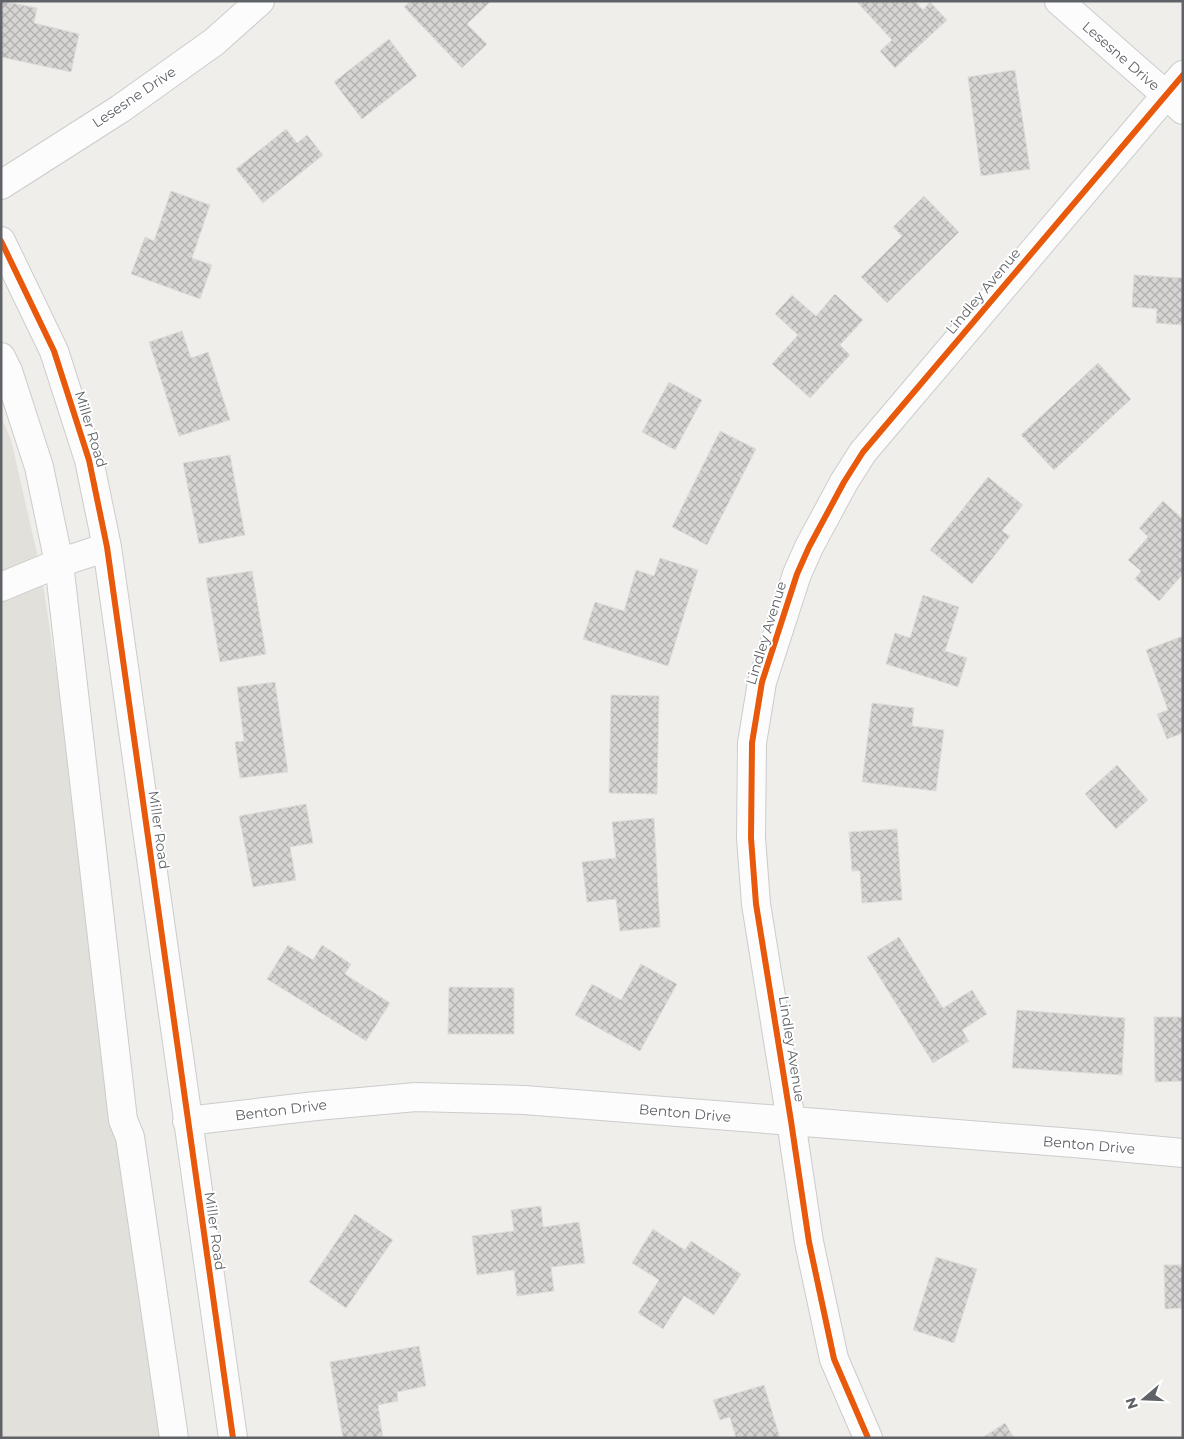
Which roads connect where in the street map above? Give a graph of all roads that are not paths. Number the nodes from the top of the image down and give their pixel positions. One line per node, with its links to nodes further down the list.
1 (260, 1): 4 (street, Lesesne Drive)
2 (1059, 1): 3 (street, Lesesne Drive)
3 (1177, 93): 11 (street, Lindley Avenue)
4 (1, 184)
5 (1, 241): 7 (street, Miller Road)
6 (1, 356): 8 (street)
7 (106, 547): 8 (street); 10 (street, Miller Road)
8 (59, 563): 9 (street); 13 (street)
9 (1, 587)
10 (187, 1121): 11 (street, Benton Drive); 14 (street, Miller Road)
11 (792, 1121): 12 (street, Benton Drive); 15 (street, Lindley Avenue)
12 (1183, 1153)
13 (174, 1438)
14 (233, 1438)
15 (868, 1438)

